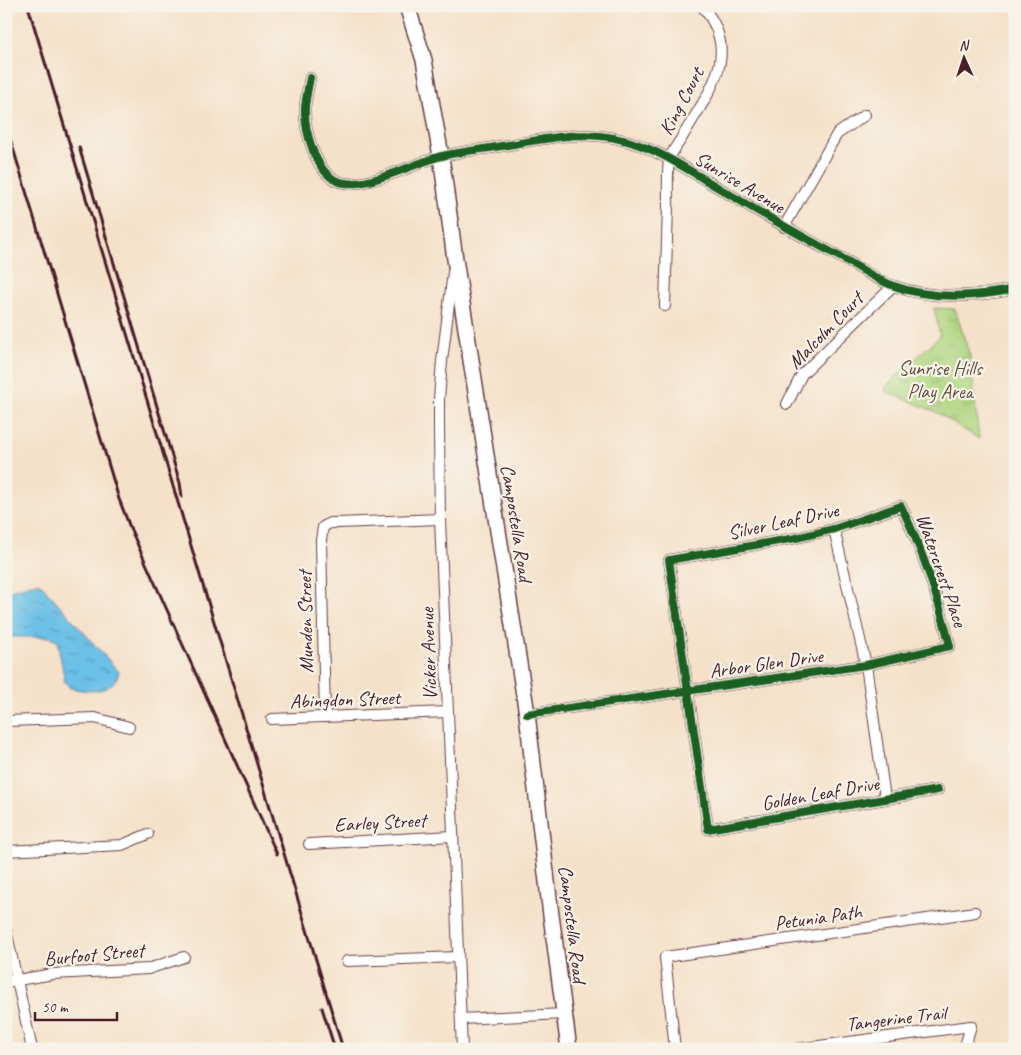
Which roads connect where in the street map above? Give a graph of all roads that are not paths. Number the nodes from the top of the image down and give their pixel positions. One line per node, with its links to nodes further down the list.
1 (407, 6): 5 (main road, Campostella Road)
2 (702, 6): 6 (street, King Court)
3 (310, 78): 5 (street, Sunrise Avenue)
4 (865, 115): 7 (street)
5 (440, 156): 6 (street, Sunrise Avenue); 8 (main road, Campostella Road)
6 (669, 159): 7 (street, Sunrise Avenue); 11 (street, King Court)
7 (784, 227): 9 (street, Sunrise Avenue)
8 (455, 259): 14 (street, Vicker Avenue); 20 (main road, Campostella Road)
9 (893, 286): 10 (street, Sunrise Avenue); 12 (street, Malcolm Court)
10 (1015, 290)
11 (664, 306)
12 (787, 404)
13 (901, 506): 15 (street, Silver Leaf Drive); 16 (street, Watercrest Place)
14 (440, 519): 19 (street, Vicker Avenue); 21 (street, Munden Street)
15 (834, 529): 17 (street); 18 (street, Silver Leaf Drive)
16 (950, 646): 17 (street, Arbor Glen Drive)
17 (866, 665): 18 (street, Arbor Glen Drive); 26 (street)
18 (688, 690): 20 (street, Arbor Glen Drive); 26 (street, Golden Leaf Drive)
19 (448, 712): 21 (street, Abingdon Street); 28 (street, Vicker Avenue)
20 (527, 714): 37 (main road, Campostella Road)
21 (325, 717): 22 (street, Abingdon Street)
22 (272, 718)
23 (6, 721): 24 (street)
24 (130, 727)
25 (938, 790): 26 (street, Golden Leaf Drive)
26 (885, 798)
27 (148, 834): 30 (street)
28 (453, 836): 29 (street, Earley Street); 34 (street, Vicker Avenue)
29 (309, 844)
30 (6, 851)
31 (975, 912): 43 (street, Petunia Path)
32 (6, 930): 36 (street)
33 (184, 957): 36 (street, Burfoot Street)
34 (458, 957): 35 (street); 38 (street, Vicker Avenue)
35 (347, 961)
36 (11, 981): 40 (street)
37 (564, 1014): 38 (street); 42 (main road, Campostella Road)
38 (461, 1019): 41 (street, Vicker Avenue)
39 (841, 1046): 44 (street, Tangerine Trail); 45 (street, Tangerine Trail)
40 (32, 1049)
41 (462, 1049)
42 (569, 1049)
43 (675, 1049)
44 (796, 1049)
45 (964, 1049)

